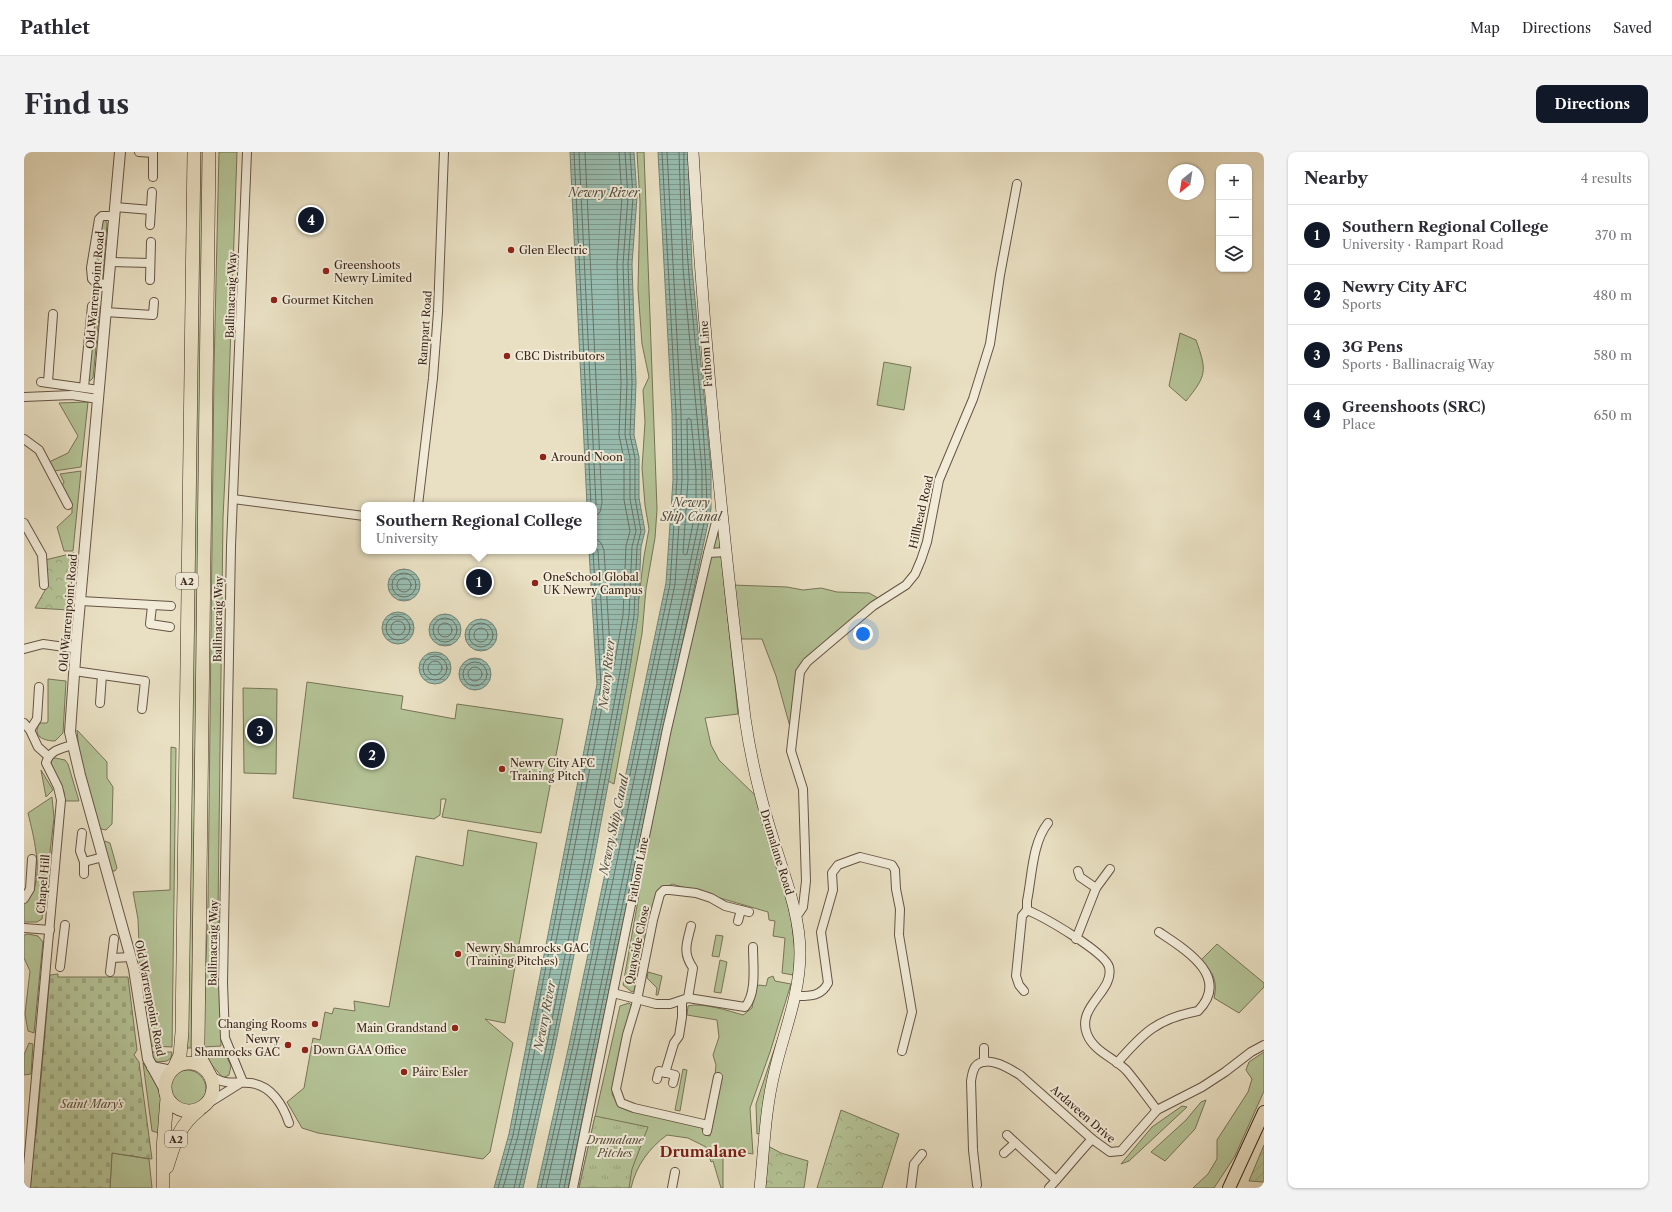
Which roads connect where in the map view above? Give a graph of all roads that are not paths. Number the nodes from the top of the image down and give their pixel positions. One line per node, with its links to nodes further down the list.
1 (120, 152): 13 (street, Old Warrenpoint Road)
2 (139, 152): 3 (street)
3 (153, 152): 9 (street)
4 (194, 152): 91 (highway, A2)
5 (209, 152): 92 (highway, A2)
6 (247, 152): 28 (street, Ballinacraig Way)
7 (444, 152): 29 (street, Rampart Road)
8 (693, 152): 31 (main road, Fathom Line)
9 (153, 177)
10 (1017, 184): 64 (street, Hillhead Road)
11 (152, 192): 12 (street)
12 (151, 210): 13 (street); 14 (street)
13 (115, 212): 16 (street, Old Warrenpoint Road); 19 (street)
14 (150, 225)
15 (151, 242): 17 (street)
16 (110, 262): 17 (street); 19 (street, Old Warrenpoint Road)
17 (150, 263): 18 (street)
18 (150, 280)
19 (108, 285): 22 (street, Old Warrenpoint Road)
20 (154, 302): 22 (street)
21 (92, 306): 24 (street)
22 (105, 312): 25 (street, Old Warrenpoint Road)
23 (53, 314): 24 (street)
24 (84, 387): 25 (street)
25 (98, 394): 26 (street); 37 (street, Old Warrenpoint Road)
26 (24, 397)
27 (24, 439): 30 (street)
28 (233, 499): 32 (street); 96 (street, Ballinacraig Way)
29 (418, 502)
30 (68, 505)
31 (721, 514): 34 (main road, Drumalane Road); 35 (street, Fathom Line)
32 (361, 516)
33 (24, 523): 36 (street)
34 (726, 552): 35 (street); 64 (main road, Drumalane Road)
35 (708, 553): 81 (street, Fathom Line)
36 (44, 585)
37 (80, 601): 38 (street); 41 (street, Old Warrenpoint Road)
38 (152, 606): 39 (street); 40 (street)
39 (171, 606)
40 (170, 627)
41 (76, 646): 42 (street); 43 (street, Old Warrenpoint Road)
42 (24, 654)
43 (74, 672): 44 (street); 49 (street, Old Warrenpoint Road)
44 (102, 675): 46 (street); 47 (street)
45 (39, 686): 48 (street)
46 (100, 702)
47 (142, 709)
48 (27, 727): 50 (street)
49 (72, 744): 50 (street); 53 (street, Old Warrenpoint Road)
50 (48, 756): 69 (street, Chapel Hill)
51 (1048, 823): 62 (street)
52 (82, 832): 55 (street)
53 (103, 857): 55 (street); 76 (street, Old Warrenpoint Road)
54 (32, 859): 60 (street)
55 (84, 862): 58 (street)
56 (1110, 869): 59 (street)
57 (1078, 872): 59 (street)
58 (84, 874)
59 (1096, 888): 72 (street)
60 (24, 899)
61 (741, 910): 63 (street, Quayside Close); 65 (street); 84 (street, Quayside Close)
62 (1027, 910): 72 (street); 80 (street)
63 (749, 912)
64 (796, 914): 82 (main road, Drumalane Road)
65 (738, 921)
66 (65, 924): 74 (street)
67 (690, 926): 83 (street)
68 (24, 928): 69 (street)
69 (50, 930): 73 (street, Chapel Hill)
70 (1159, 932): 89 (street)
71 (114, 939): 77 (street)
72 (1076, 939): 89 (street)
73 (49, 944): 74 (street); 112 (street, Chapel Hill)
74 (62, 947): 78 (street)
75 (753, 947): 83 (street, Quayside Close)
76 (131, 957): 77 (street); 90 (street, Old Warrenpoint Road)
77 (112, 958): 79 (street)
78 (60, 967)
79 (110, 972)
80 (1024, 991)
81 (613, 993): 84 (street, Quayside Close); 113 (street, Fathom Line)
82 (795, 996): 87 (street); 115 (main road, Drumalane Road)
83 (685, 999): 84 (street, Quayside Close); 93 (street)
84 (637, 1000): 94 (street, Quayside Close)
85 (1264, 1045): 100 (street)
86 (984, 1048): 88 (street)
87 (902, 1051)
88 (984, 1062): 104 (street, Ardaveen Drive); 111 (street)
89 (1117, 1063): 100 (street)
90 (152, 1066): 91 (street, Old Warrenpoint Road); 98 (street, Old Warrenpoint Road)
91 (173, 1069): 92 (highway); 98 (highway, A2)
92 (209, 1073): 96 (street); 99 (highway, A2)
93 (665, 1073): 95 (street); 97 (street)
94 (718, 1077)
95 (657, 1079)
96 (241, 1083): 99 (street); 102 (street)
97 (673, 1083)
98 (166, 1094): 99 (highway); 110 (highway, A2)
99 (204, 1106): 110 (highway, A2)
100 (1157, 1110): 104 (street, Ardaveen Drive)
101 (1264, 1112): 118 (main road)
102 (289, 1123)
103 (1007, 1135): 105 (street)
104 (1092, 1139): 109 (street)
105 (1015, 1143): 106 (street); 109 (street)
106 (1004, 1153)
107 (922, 1154): 116 (street)
108 (675, 1172): 114 (street)
109 (1056, 1180): 117 (street)
110 (164, 1183)
111 (977, 1185)
112 (26, 1188)
113 (573, 1188)
114 (672, 1188)
115 (760, 1188)
116 (911, 1188)
117 (1049, 1188)
118 (1229, 1188)

